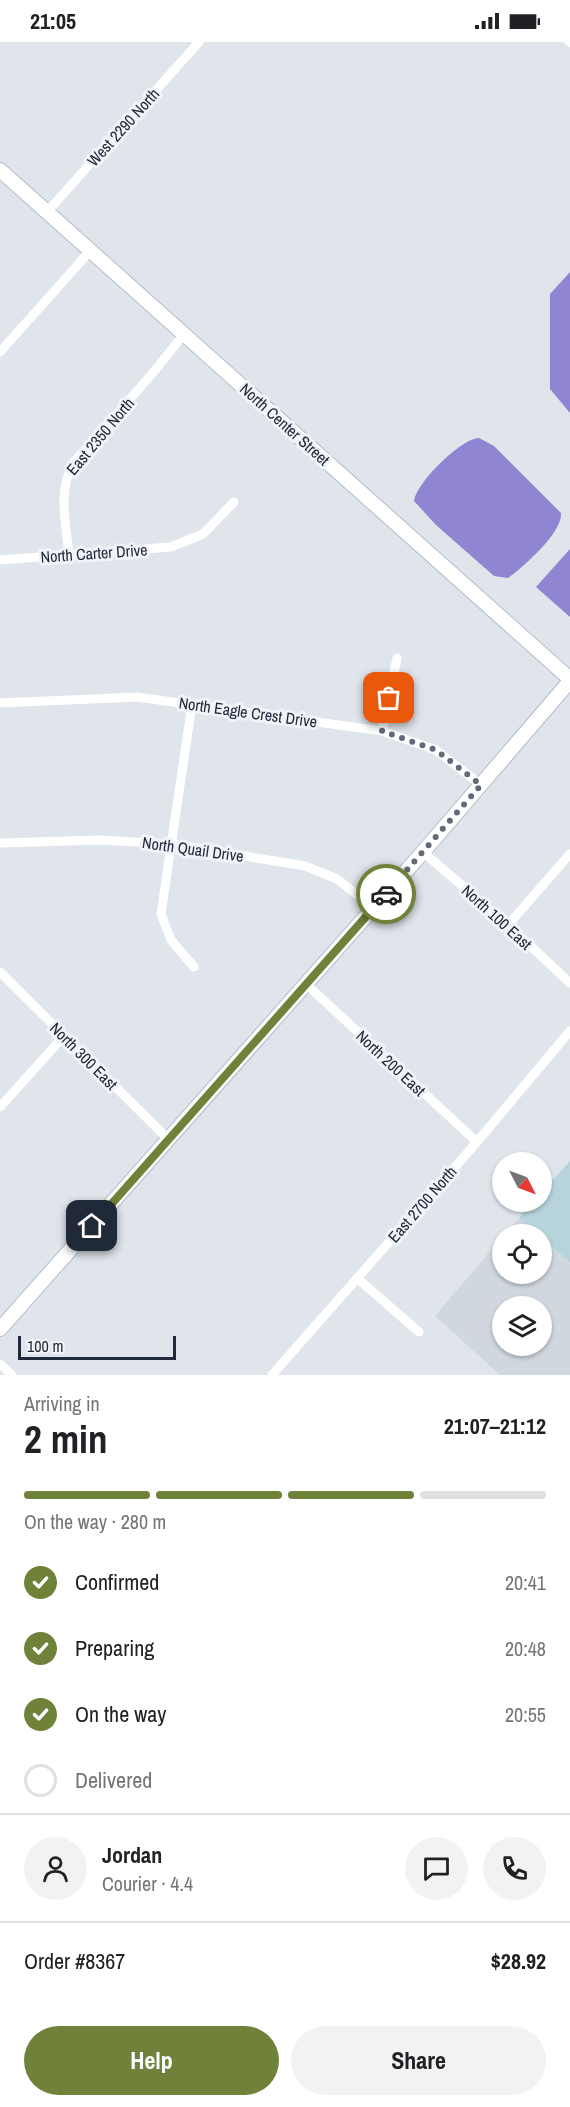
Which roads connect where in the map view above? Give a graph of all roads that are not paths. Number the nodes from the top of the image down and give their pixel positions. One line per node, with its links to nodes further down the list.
1 (199, 42): 5 (street, West 2290 North)
2 (566, 42): 3 (lane)
3 (570, 45)
4 (0, 170): 5 (street, North Center Street)
5 (47, 212): 6 (street, North Center Street)
6 (90, 251): 7 (street, North Center Street); 8 (street)
7 (184, 334): 10 (street, East 2350 North); 13 (street, North Center Street)
8 (0, 352)
9 (234, 502): 10 (street, North Carter Drive)
10 (69, 555): 11 (street, North Carter Drive)
11 (0, 560)
12 (398, 658): 16 (street)
13 (570, 680): 17 (street)
14 (0, 703): 15 (street, North Eagle Crest Drive)
15 (192, 705): 16 (street, North Eagle Crest Drive); 19 (street)
16 (382, 731): 17 (street, North Eagle Crest Drive)
17 (481, 785): 20 (street)
18 (0, 843): 19 (street, North Quail Drive)
19 (171, 844): 22 (street, North Quail Drive); 24 (street)
20 (423, 852): 22 (street); 23 (street, North 100 East)
21 (570, 854): 23 (street)
22 (374, 908): 27 (street)
23 (508, 925): 26 (street, North 100 East)
24 (194, 967)
25 (0, 972): 29 (street, North 300 East)
26 (570, 983)
27 (306, 984): 31 (street); 32 (street, North 200 East)
28 (570, 1031): 32 (street, East 2700 North)
29 (64, 1036): 30 (street); 31 (street, North 300 East)
30 (0, 1107)
31 (168, 1139): 34 (street)
32 (477, 1142): 33 (street, East 2700 North)
33 (357, 1278): 35 (street); 38 (street, East 2700 North)
34 (0, 1329)
35 (419, 1332)
36 (0, 1364): 37 (street)
37 (12, 1375)
38 (272, 1375)

